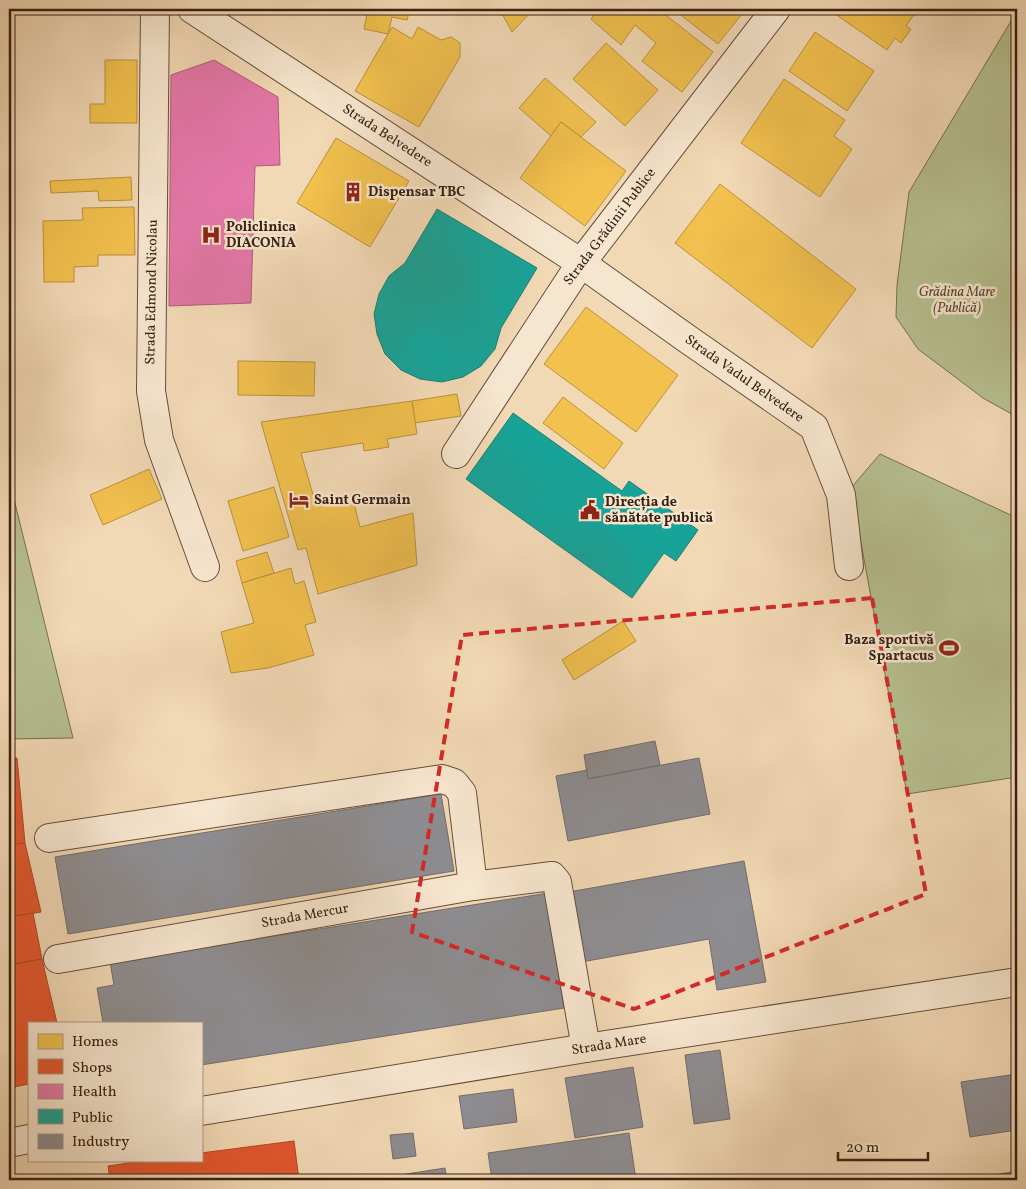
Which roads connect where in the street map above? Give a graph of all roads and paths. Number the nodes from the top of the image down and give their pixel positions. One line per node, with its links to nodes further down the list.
1 (155, 9): 7 (street, Strada Edmond Nicolau)
2 (192, 9): 4 (street, Strada Belvedere)
3 (776, 9): 4 (street, Strada Grădinii Publice)
4 (581, 264): 5 (street, Strada Grădinii Publice); 6 (street, Strada Vadul Belvedere)
5 (456, 454)
6 (849, 566)
7 (205, 567)
8 (49, 838): 9 (street)
9 (473, 886): 10 (street, Strada Mercur); 12 (street, Strada Mercur)
10 (58, 959)
11 (1017, 982): 12 (street, Strada Mare)
12 (586, 1048): 13 (street, Strada Mare)
13 (202, 1111)
14 (28, 1139): 15 (street)
15 (9, 1142)

